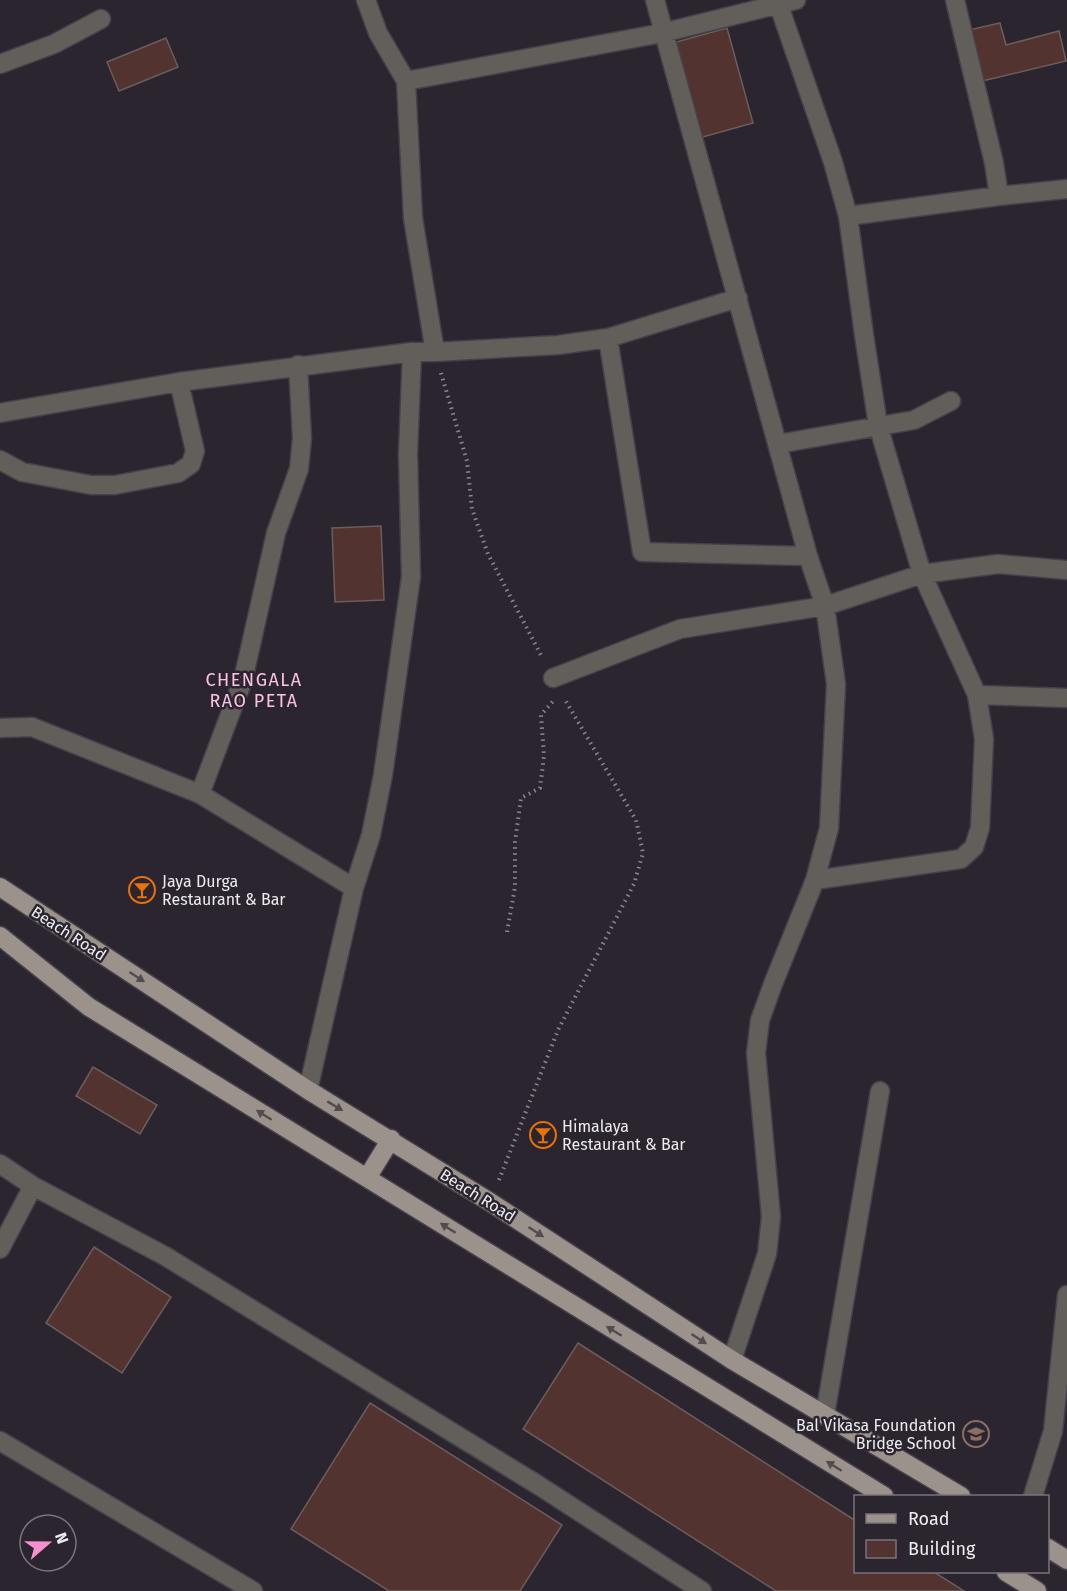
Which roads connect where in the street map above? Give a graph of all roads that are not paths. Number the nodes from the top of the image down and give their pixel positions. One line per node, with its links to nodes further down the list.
1 (366, 0): 8 (street)
2 (655, 0): 6 (street)
3 (955, 0): 10 (street)
4 (784, 1): 6 (street); 11 (street)
5 (101, 20): 7 (street)
6 (662, 33): 8 (street); 12 (street)
7 (0, 64)
8 (406, 81): 15 (street)
9 (1067, 189): 10 (street)
10 (999, 196): 11 (street)
11 (848, 216): 20 (street)
12 (738, 298): 13 (street); 21 (street)
13 (608, 338): 15 (street); 23 (street)
14 (412, 352): 15 (street); 16 (street); 34 (street)
15 (435, 352)
16 (298, 365): 17 (street); 31 (street)
17 (179, 382): 19 (street); 22 (street)
18 (951, 401): 20 (street)
19 (0, 414)
20 (878, 425): 21 (street); 25 (street)
21 (778, 444): 23 (street)
22 (0, 460)
23 (808, 556): 26 (street)
24 (1067, 570): 25 (street)
25 (922, 574): 26 (street); 28 (street)
26 (825, 606): 27 (street); 32 (street)
27 (553, 678)
28 (977, 695): 29 (street); 32 (street)
29 (1067, 698)
30 (0, 729): 31 (street)
31 (200, 794): 34 (street)
32 (815, 880): 44 (street)
33 (0, 888): 36 (main road, Beach Road, one-way to 36)
34 (354, 888): 36 (street)
35 (0, 936): 40 (main road, one-way to 35)
36 (308, 1090): 38 (main road, Beach Road, one-way to 38)
37 (880, 1091): 45 (street)
38 (391, 1139): 40 (main road); 44 (main road, Beach Road, one-way to 44)
39 (0, 1164): 41 (street)
40 (367, 1178): 47 (main road, one-way to 40)
41 (33, 1186): 42 (street); 54 (street)
42 (0, 1249)
43 (1067, 1295): 49 (street)
44 (732, 1360): 45 (main road, Beach Road)
45 (825, 1416): 48 (main road, Beach Road)
46 (0, 1441): 53 (street)
47 (881, 1495)
48 (958, 1495)
49 (1034, 1495)
50 (1049, 1549): 51 (main road)
51 (1067, 1560)
52 (1008, 1573): 55 (main road)
53 (253, 1591)
54 (702, 1591)
55 (1038, 1591)

